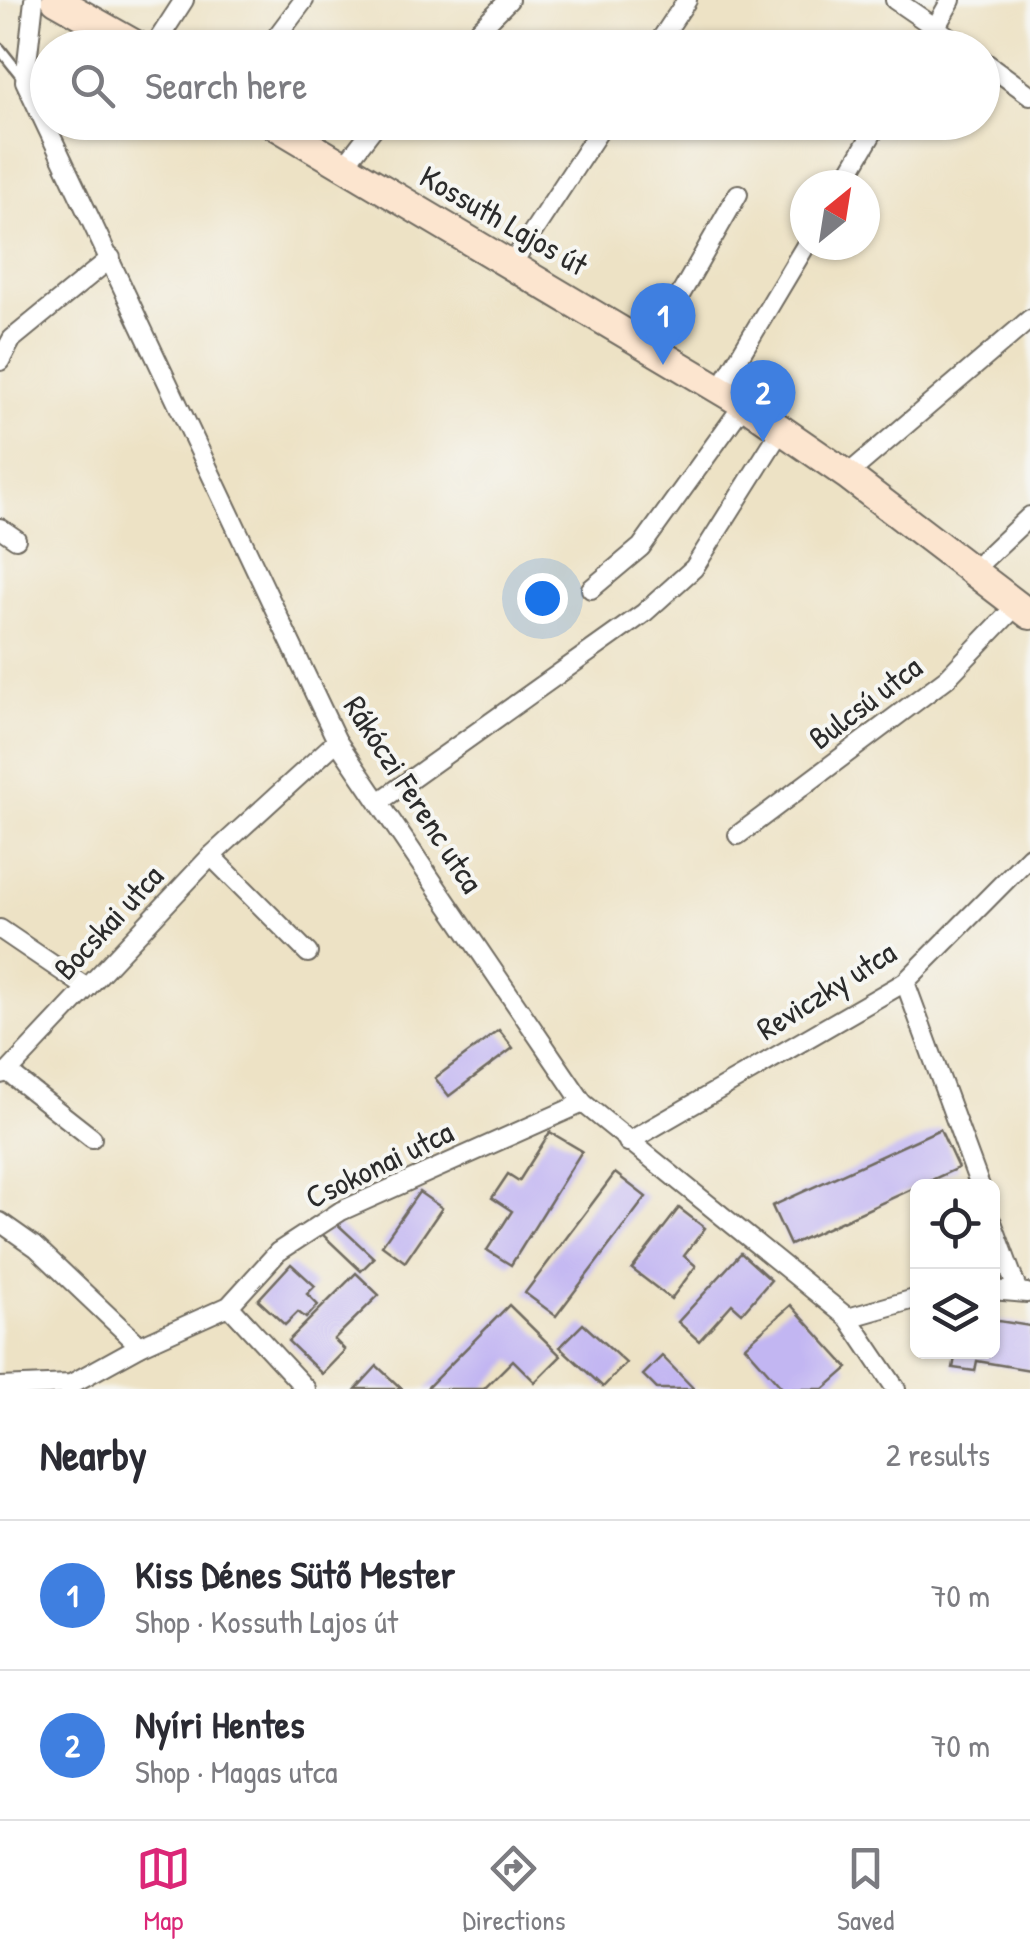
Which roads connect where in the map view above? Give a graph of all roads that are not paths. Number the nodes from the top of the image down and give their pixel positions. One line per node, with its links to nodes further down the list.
1 (34, 0): 10 (street)
2 (56, 0): 11 (main road)
3 (184, 0): 12 (street)
4 (304, 0): 13 (street)
5 (509, 0): 14 (street)
6 (687, 0): 15 (street)
7 (895, 0): 9 (street)
8 (951, 0): 9 (street)
9 (936, 27): 16 (street); 17 (street)
10 (31, 30)
11 (109, 30)
12 (165, 30)
13 (282, 30)
14 (479, 30)
15 (667, 30)
16 (934, 30)
17 (940, 30)
18 (30, 36): 21 (street)
19 (0, 49): 21 (lane)
20 (1000, 73): 23 (street)
21 (25, 81): 22 (street, Rákóczi Ferenc utca)
22 (30, 91)
23 (1030, 95)
24 (54, 140): 32 (street, Rákóczi Ferenc utca)
25 (300, 140): 29 (main road, Kossuth Lajos út)
26 (364, 140): 29 (street)
27 (594, 140): 34 (street)
28 (868, 140): 30 (street)
29 (344, 166): 34 (main road, Kossuth Lajos út)
30 (851, 170)
31 (738, 194): 37 (street)
32 (111, 258): 36 (street); 48 (street, Rákóczi Ferenc utca)
33 (799, 260): 39 (street)
34 (511, 264): 37 (main road, Kossuth Lajos út)
35 (1030, 319): 41 (street)
36 (6, 333): 38 (street)
37 (651, 346): 39 (main road, Kossuth Lajos út)
38 (0, 362)
39 (732, 396): 40 (main road, Kossuth Lajos út); 46 (street)
40 (781, 430): 41 (main road, Kossuth Lajos út); 49 (street)
41 (847, 475): 45 (main road, Kossuth Lajos út)
42 (1030, 516): 45 (street)
43 (0, 528): 44 (street)
44 (16, 540)
45 (972, 571): 47 (main road, Kossuth Lajos út)
46 (592, 589)
47 (1024, 610): 50 (street, Bulcsú utca)
48 (337, 741): 49 (street, Rákóczi Ferenc utca); 51 (street, Bocskai utca)
49 (380, 802): 58 (street, Rákóczi Ferenc utca)
50 (738, 835)
51 (210, 856): 54 (street, Bocskai utca); 56 (street, Bocskai utca)
52 (1030, 856): 55 (street, Reviczky utca)
53 (0, 929): 56 (street)
54 (308, 953)
55 (904, 982): 60 (street, Reviczky utca); 61 (street)
56 (87, 988): 57 (street, Bocskai utca)
57 (4, 1073): 59 (street, Bocskai utca)
58 (583, 1103): 60 (street, Rákóczi Ferenc utca); 66 (street, Csokonai utca)
59 (92, 1138)
60 (628, 1142): 67 (street, Rákóczi Ferenc utca)
61 (977, 1179)
62 (0, 1222): 68 (street)
63 (1000, 1240): 64 (street)
64 (1024, 1292)
65 (910, 1300): 67 (street)
66 (229, 1306): 68 (street, Csokonai utca); 71 (street)
67 (848, 1318): 72 (street, Rákóczi Ferenc utca)
68 (140, 1346): 69 (street, Csokonai utca)
69 (69, 1386): 70 (street, Csokonai utca)
70 (0, 1387)
71 (306, 1389)
72 (896, 1389)

